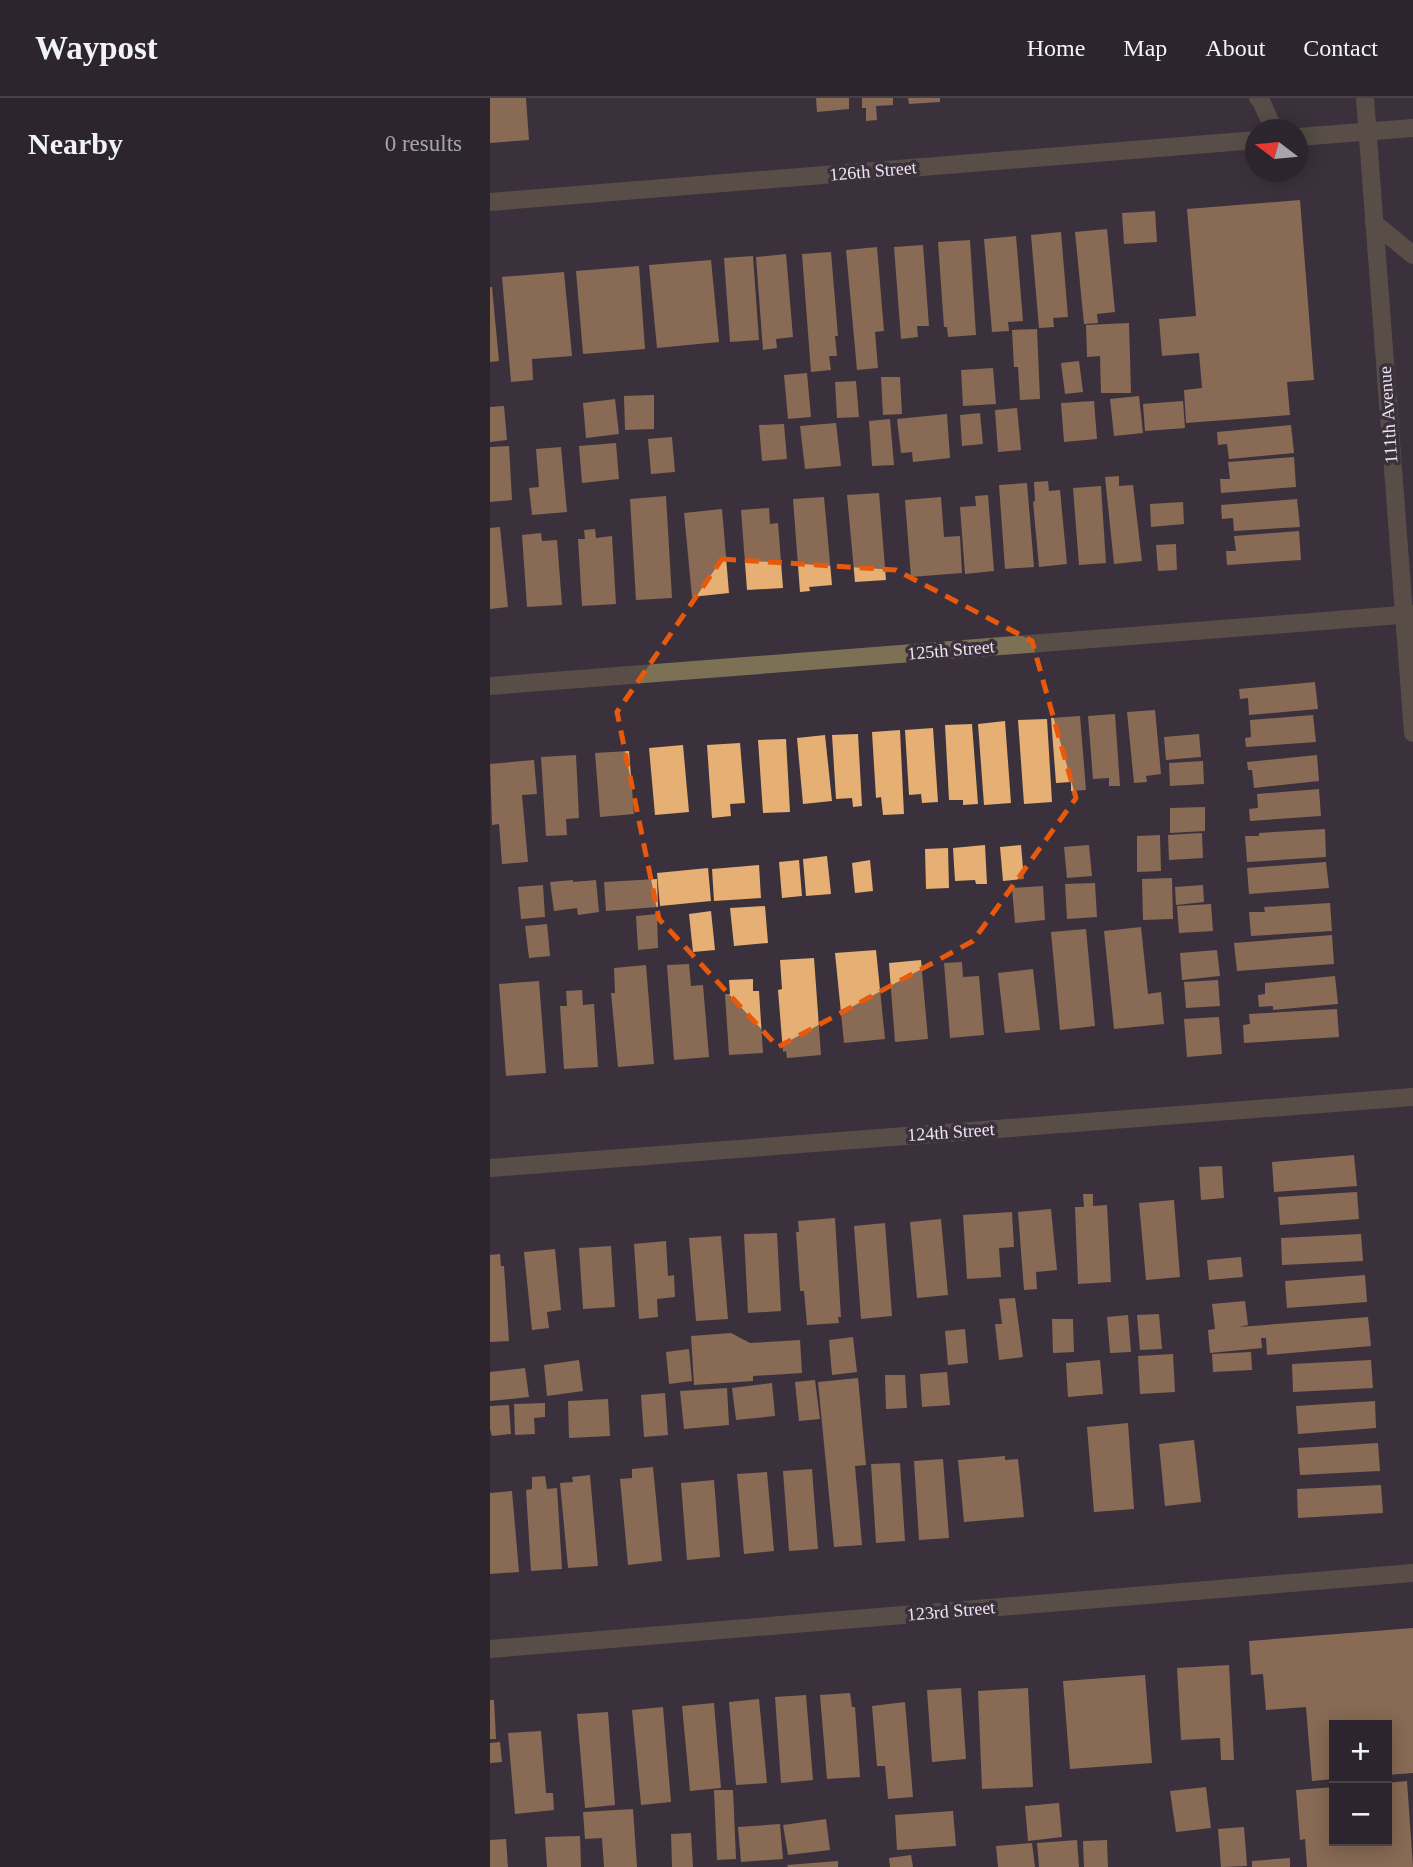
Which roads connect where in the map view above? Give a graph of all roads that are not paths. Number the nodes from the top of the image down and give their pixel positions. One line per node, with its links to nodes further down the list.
1 (1258, 98): 3 (street)
2 (1365, 98): 5 (street, 111th Avenue)
3 (1269, 119)
4 (1413, 128): 5 (street)
5 (1368, 132): 6 (street); 9 (street, 111th Avenue)
6 (1308, 136)
7 (1245, 141): 8 (street, 126th Street)
8 (490, 202)
9 (1374, 223): 10 (street); 11 (street, 111th Avenue)
10 (1413, 255)
11 (1408, 614): 12 (street, 125th Street); 13 (street, 111th Avenue)
12 (490, 686)
13 (1413, 733)
14 (1413, 1097): 15 (street, 124th Street)
15 (490, 1168)
16 (1413, 1573): 17 (street, 123rd Street)
17 (490, 1649)

